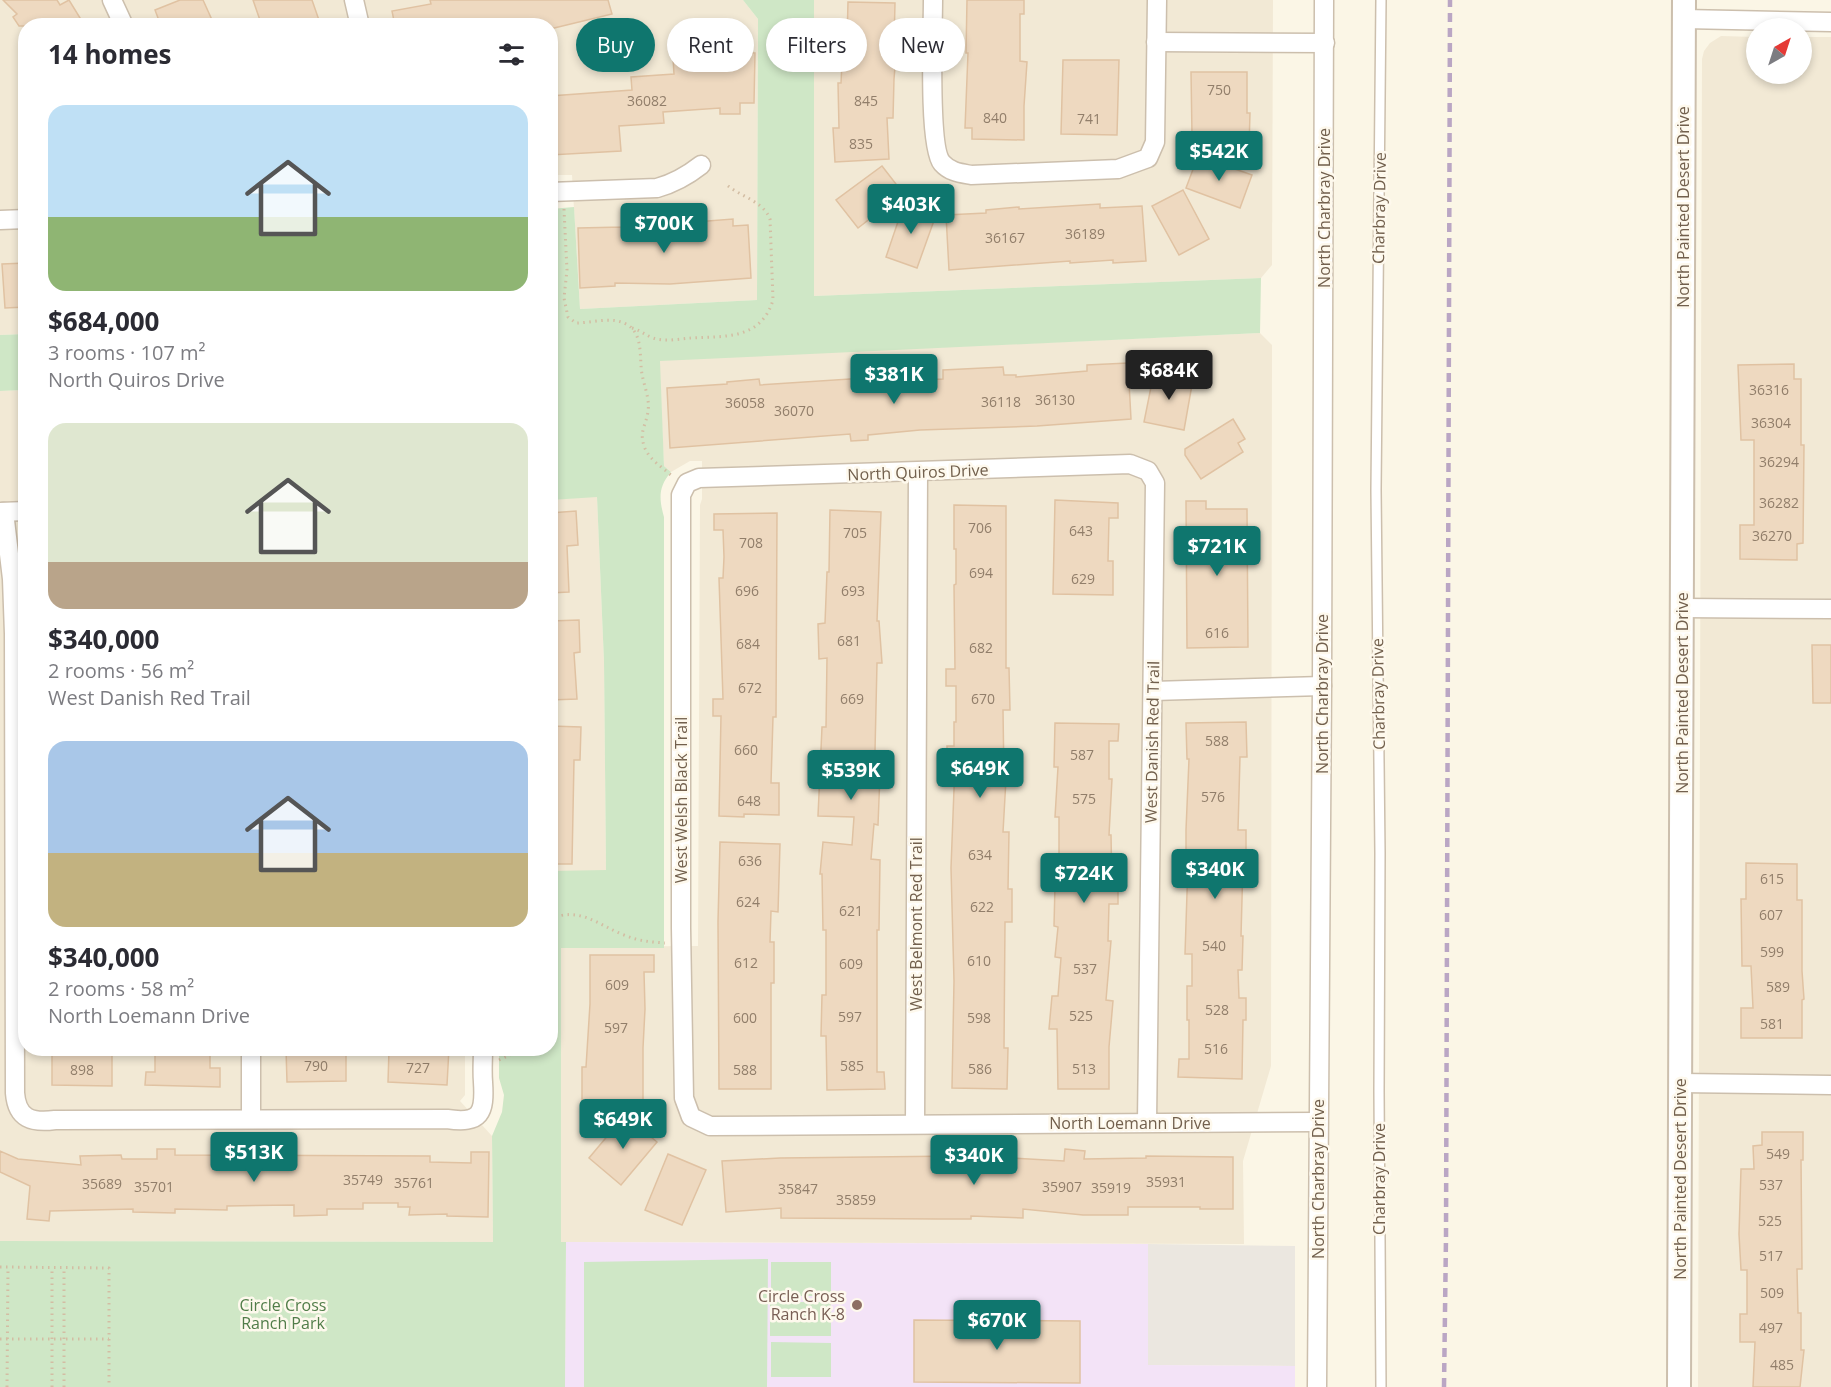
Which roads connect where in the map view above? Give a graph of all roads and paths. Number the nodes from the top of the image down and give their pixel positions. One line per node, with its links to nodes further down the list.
1 (112, 0): 8 (street)
2 (354, 0): 9 (street)
3 (933, 0): 11 (street)
4 (1157, 0): 11 (street)
5 (1324, 0): 12 (street, North Charbray Drive)
6 (1381, 0): 55 (lane, Charbray Drive)
7 (1684, 9): 10 (street); 25 (street, North Painted Desert Drive)
8 (120, 18)
9 (358, 18)
10 (1831, 22)
11 (1156, 42): 12 (street)
12 (1325, 43): 27 (street, North Charbray Drive)
13 (701, 165): 15 (street)
14 (727, 185): 19 (path)
15 (558, 198)
16 (558, 205): 19 (path)
17 (18, 219): 18 (street)
18 (0, 220)
19 (632, 328): 22 (path)
20 (1148, 471): 21 (street, North Quiros Drive); 28 (street, West Danish Red Trail)
21 (918, 473): 22 (street, North Quiros Drive); 40 (street, West Belmont Red Trail)
22 (680, 479): 36 (street, West Welsh Black Trail)
23 (18, 511): 24 (street)
24 (2, 512): 31 (street)
25 (1683, 608): 26 (street); 34 (street, North Painted Desert Drive)
26 (1831, 609)
27 (1322, 686): 28 (street); 39 (street, North Charbray Drive)
28 (1153, 691): 38 (street, West Danish Red Trail)
29 (558, 916): 30 (path)
30 (667, 943)
31 (8, 944): 37 (street)
32 (251, 1056): 37 (street)
33 (489, 1056): 37 (street)
34 (1680, 1083): 35 (street); 56 (street, North Painted Desert Drive)
35 (1831, 1085)
36 (691, 1117): 40 (street, North Loemann Drive)
37 (251, 1119)
38 (1147, 1122): 39 (street, North Loemann Drive); 40 (street, North Loemann Drive)
39 (1318, 1122): 54 (street, North Charbray Drive)
40 (915, 1124)
41 (0, 1267): 42 (path)
42 (8, 1268): 43 (path); 46 (path)
43 (52, 1268): 44 (path); 47 (path)
44 (64, 1268): 48 (path); 49 (path)
45 (0, 1339): 46 (path)
46 (7, 1339): 47 (path); 50 (path)
47 (52, 1339): 48 (path); 51 (path)
48 (64, 1339): 49 (path); 52 (path)
49 (109, 1339): 53 (path)
50 (7, 1387)
51 (52, 1387)
52 (64, 1387)
53 (109, 1387)
54 (1317, 1387)
55 (1381, 1387)
56 (1679, 1387)

